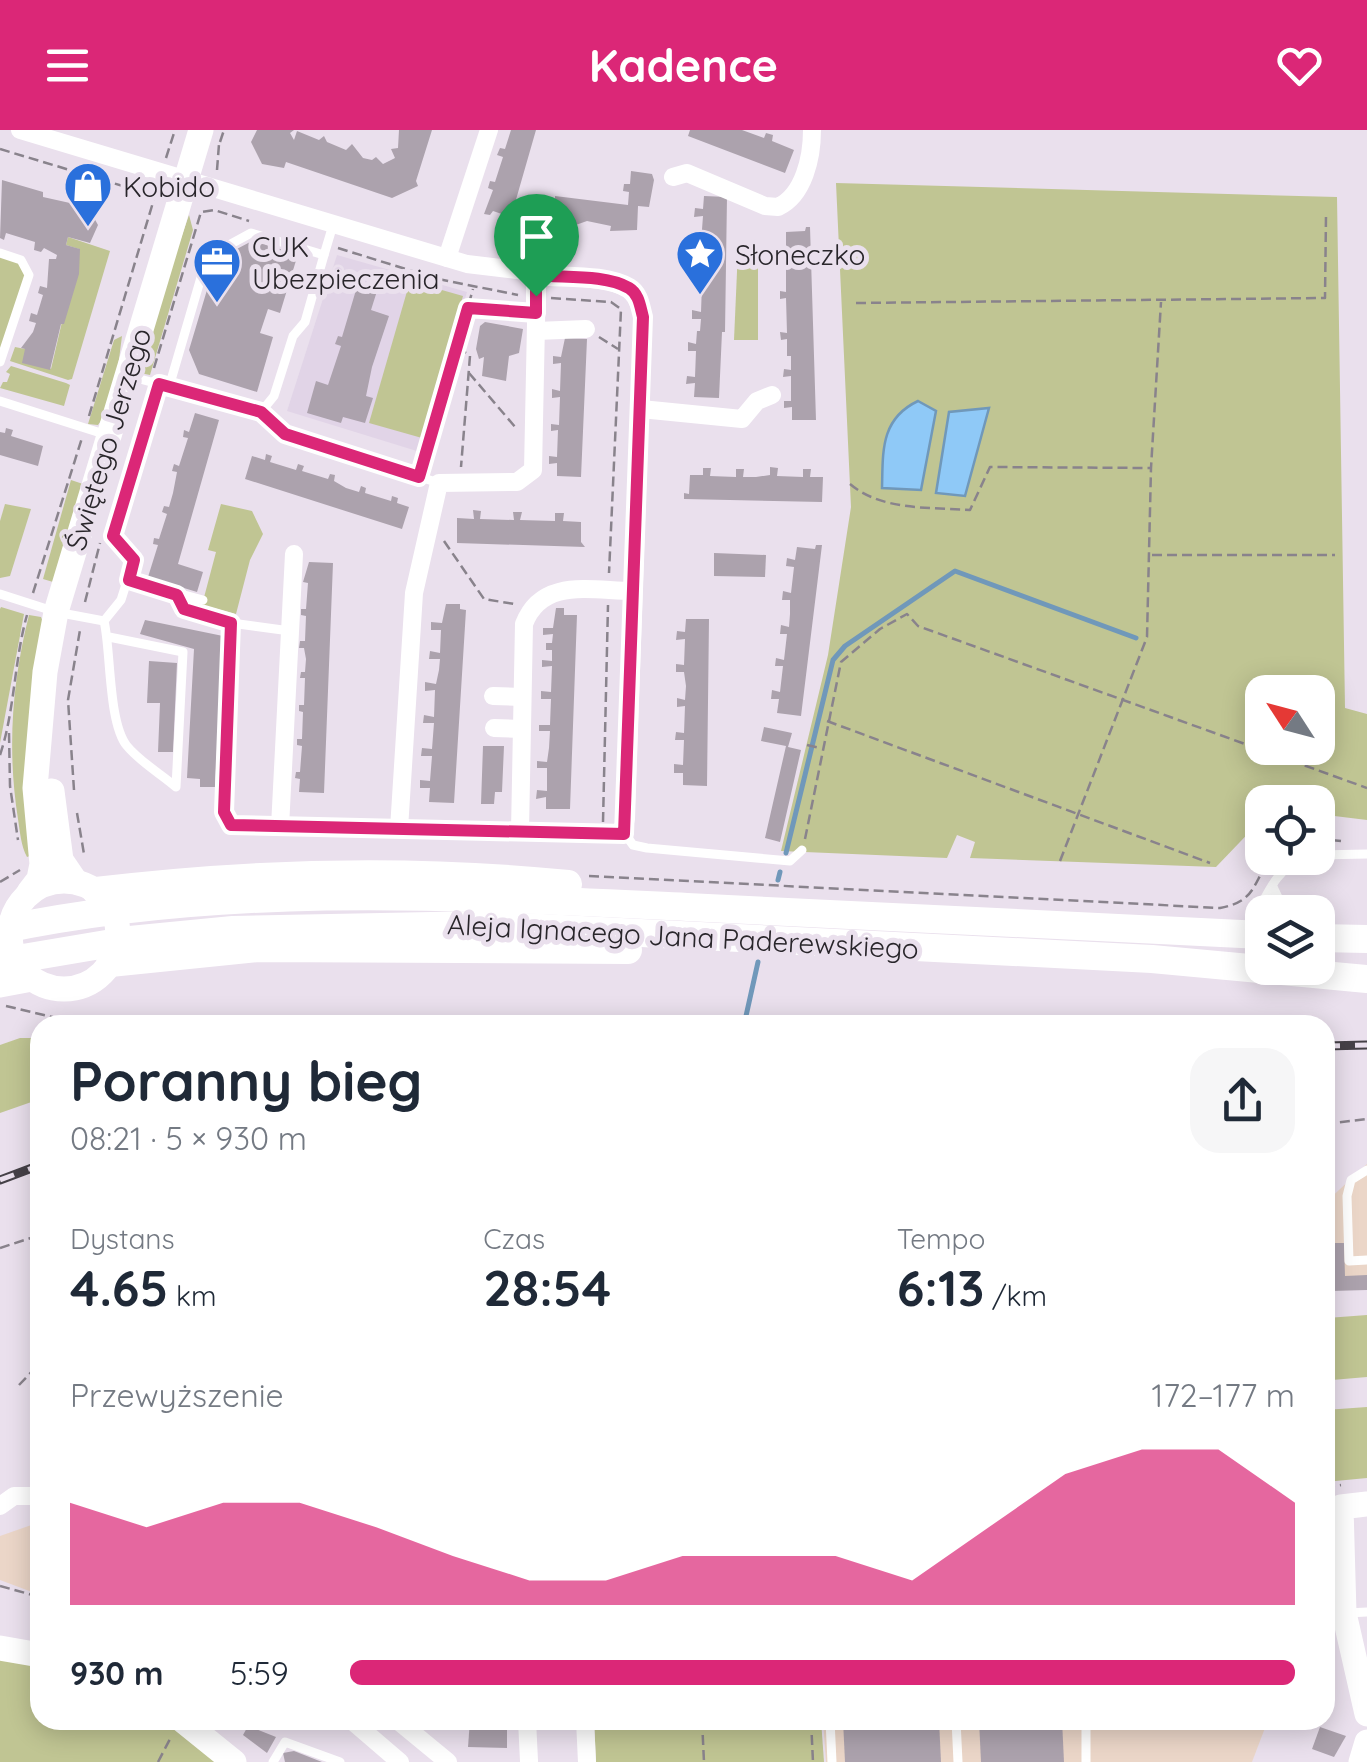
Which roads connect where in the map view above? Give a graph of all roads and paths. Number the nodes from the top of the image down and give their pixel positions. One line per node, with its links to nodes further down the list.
1 (20, 130): 8 (street)
2 (175, 130): 8 (path)
3 (224, 130): 6 (path)
4 (490, 130): 16 (street)
5 (812, 130): 9 (street)
6 (210, 137): 10 (street, Świętego Jerzego)
7 (0, 148): 11 (path)
8 (162, 172): 10 (street); 11 (path)
9 (673, 177)
10 (188, 180): 13 (street); 28 (street, Świętego Jerzego)
11 (156, 196): 34 (path)
12 (1326, 215): 19 (path)
13 (332, 225): 15 (lane); 16 (street)
14 (0, 253): 26 (lane)
15 (324, 254): 29 (lane); 33 (lane)
16 (448, 258): 17 (street)
17 (536, 275): 22 (street); 32 (street)
18 (474, 287): 21 (path)
19 (1161, 302): 20 (path); 36 (path)
20 (856, 303)
21 (468, 308): 22 (path); 24 (path)
22 (536, 322): 23 (street); 35 (street)
23 (586, 329): 25 (path)
24 (457, 346): 27 (path); 37 (path)
25 (619, 349)
26 (0, 362)
27 (468, 372): 35 (path); 39 (path)
28 (126, 375): 29 (lane); 34 (street, Świętego Jerzego)
29 (164, 385): 33 (lane); 45 (lane)
30 (772, 395): 32 (street)
31 (0, 401): 34 (lane)
32 (641, 409): 46 (street)
33 (261, 412): 37 (lane)
34 (97, 431): 50 (path); 52 (street, Świętego Jerzego)
35 (534, 447): 39 (street)
36 (1151, 468): 40 (path); 43 (path)
37 (419, 477): 38 (lane)
38 (439, 483): 39 (street); 41 (street)
39 (460, 483)
40 (850, 484)
41 (431, 518): 51 (path); 72 (street)
42 (294, 554): 55 (street)
43 (1149, 555): 44 (path); 59 (path)
44 (1335, 556)
45 (129, 580): 48 (lane); 53 (lane)
46 (633, 591): 51 (street); 71 (street)
47 (0, 594): 50 (lane)
48 (177, 595): 49 (lane); 54 (lane)
49 (202, 600)
50 (29, 605): 52 (lane); 61 (path)
51 (530, 607): 58 (street)
52 (56, 612): 53 (lane); 66 (street, Świętego Jerzego)
53 (104, 621): 56 (lane)
54 (231, 623): 55 (lane); 70 (lane)
55 (290, 631): 70 (street)
56 (109, 637): 56 (lane)
57 (493, 696): 58 (street)
58 (521, 697): 63 (street)
59 (1124, 698): 60 (path); 68 (path); 69 (path)
60 (827, 721): 65 (path); 69 (path)
61 (9, 727): 67 (path); 75 (path)
62 (494, 728): 63 (street)
63 (521, 728): 73 (street)
64 (807, 745): 65 (path)
65 (819, 748): 74 (path)
66 (40, 753): 84 (street, Świętego Jerzego); 87 (street, Świętego Jerzego)
67 (0, 755)
68 (1367, 788)
69 (1078, 813): 78 (path); 79 (path)
70 (280, 827): 72 (lane)
71 (625, 827): 73 (lane); 74 (lane)
72 (399, 830): 73 (lane)
73 (520, 831)
74 (802, 850)
75 (20, 852)
76 (1367, 854): 77 (lane)
77 (1335, 855)
78 (1060, 861)
79 (1210, 863)
80 (1261, 875): 82 (path)
81 (1279, 875): 83 (lane)
82 (589, 876)
83 (1272, 887): 85 (lane); 86 (lane)
84 (93, 891): 87 (street); 88 (main road); 93 (street, Świętego Jerzego)
85 (1269, 895)
86 (1276, 895)
87 (12, 911): 88 (main road, Aleja Ignacego Jana Paderewskiego); 94 (street)
88 (832, 915): 89 (main road, Aleja Ignacego Jana Paderewskiego)
89 (1245, 935)
90 (1335, 939): 91 (main road)
91 (1367, 940)
92 (865, 943): 93 (main road); 94 (main road, Aleja Ignacego Jana Paderewskiego); 95 (main road, Aleja Ignacego Jana Paderewskiego)
93 (113, 957): 94 (street)
94 (16, 969): 96 (street)
95 (1367, 979)
96 (0, 985)
97 (0, 1004): 98 (path)
98 (45, 1015)
99 (1367, 1119): 100 (path)
100 (1335, 1123)
101 (1367, 1170): 104 (lane)
102 (30, 1238): 103 (path)
103 (0, 1248)
104 (1367, 1260)
105 (30, 1373): 106 (path)
106 (18, 1385)
107 (30, 1496): 109 (street)
108 (1367, 1504): 110 (street)
109 (0, 1506)
110 (1335, 1508)
111 (1335, 1517): 114 (street)
112 (0, 1586): 113 (path)
113 (30, 1594)
114 (1356, 1612): 117 (street)
115 (0, 1648): 116 (street)
116 (30, 1653)
117 (1367, 1714)
118 (175, 1730): 130 (path)
119 (182, 1730): 131 (street)
120 (363, 1730): 134 (street)
121 (409, 1730): 135 (street)
122 (527, 1730): 136 (street)
123 (585, 1730): 138 (street)
124 (702, 1730): 139 (path)
125 (811, 1730): 140 (path)
126 (830, 1730): 141 (lane)
127 (956, 1730): 142 (lane)
128 (1086, 1730): 143 (lane)
129 (1367, 1742): 144 (street)
130 (158, 1762)
131 (234, 1762)
132 (273, 1762): 133 (lane)
133 (340, 1762)
134 (400, 1762)
135 (448, 1762)
136 (528, 1762): 137 (street)
137 (542, 1762)
138 (587, 1762)
139 (704, 1762)
140 (813, 1762)
141 (832, 1762)
142 (958, 1762)
143 (1086, 1762)
144 (1360, 1762)

